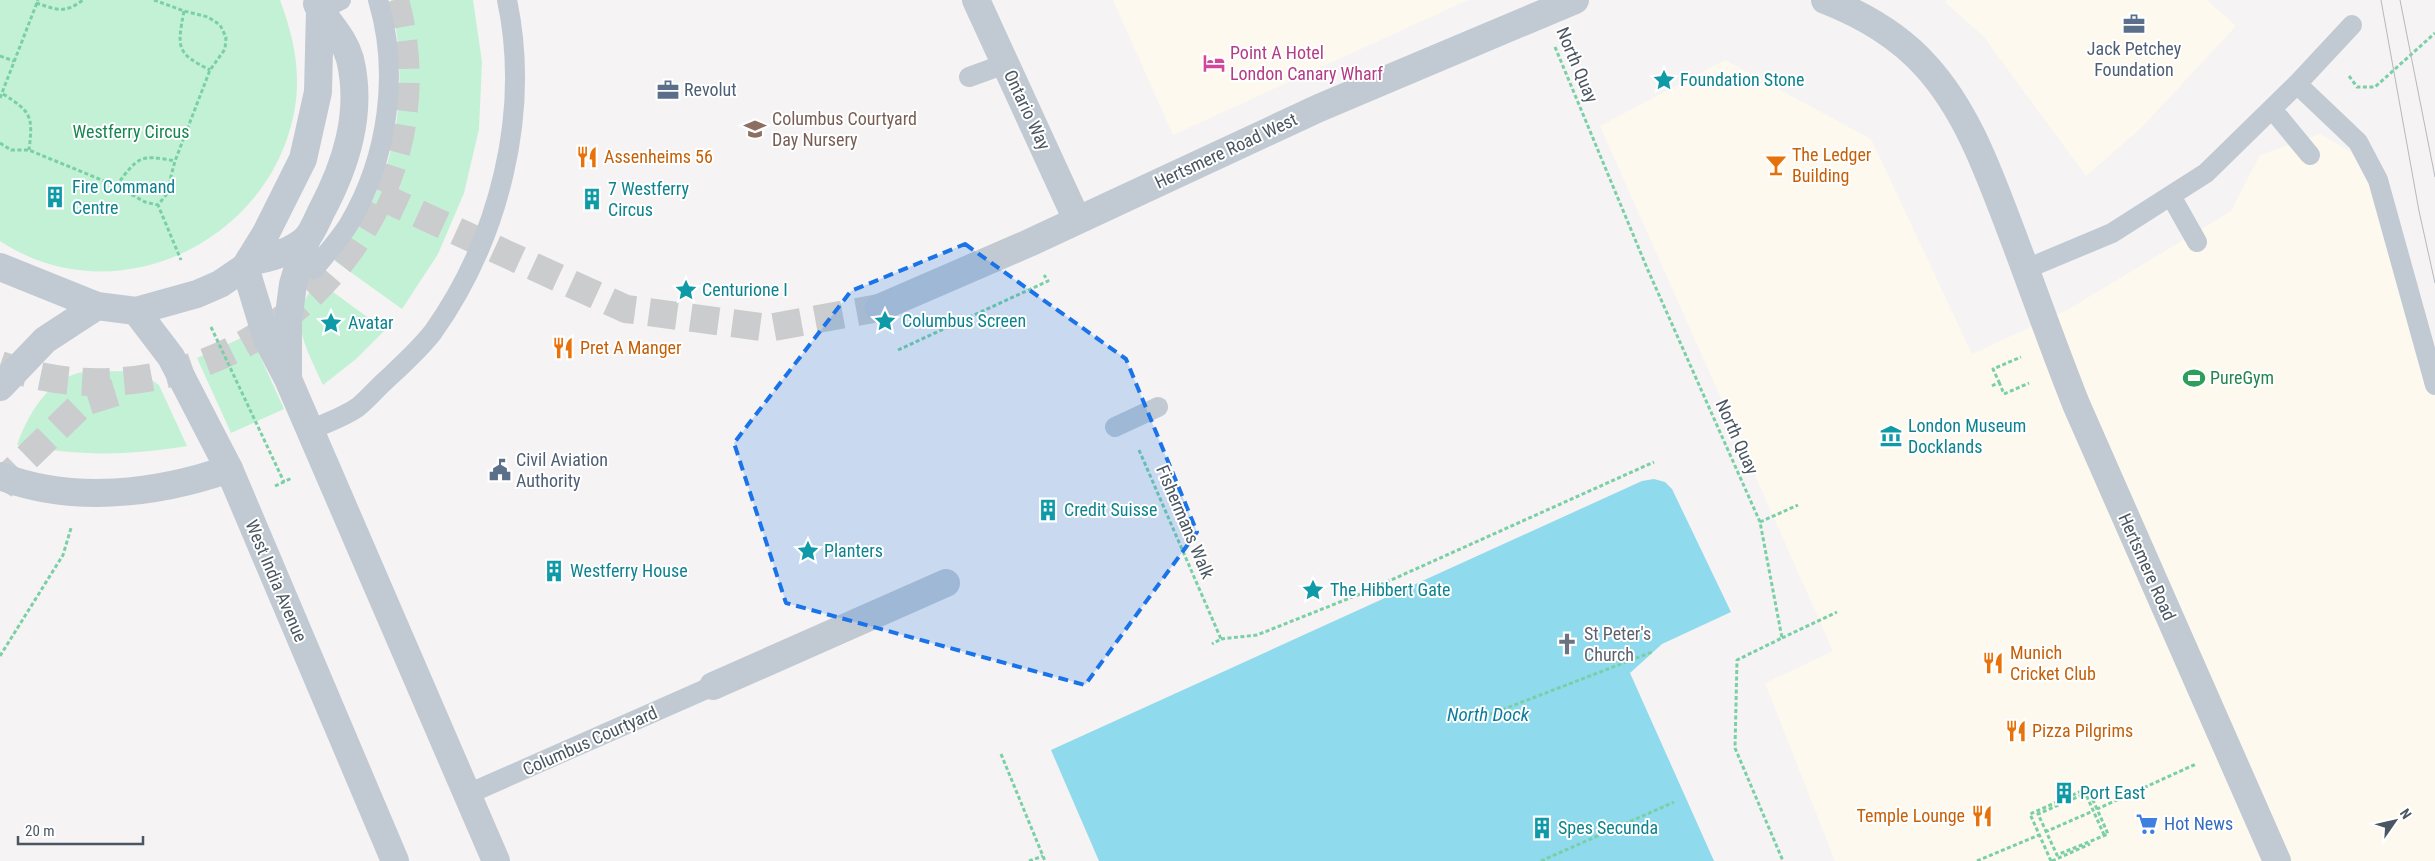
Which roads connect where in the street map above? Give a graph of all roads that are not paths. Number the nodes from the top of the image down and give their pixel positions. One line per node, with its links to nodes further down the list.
1 (378, 0): 20 (lane)
2 (507, 0): 30 (lane)
3 (976, 0): 9 (street, Ontario Way)
4 (1576, 0): 7 (street, Hertsmere Road West)
5 (1824, 0): 21 (street)
6 (325, 3): 16 (street); 18 (street)
7 (1538, 7): 15 (street, Hertsmere Road West)
8 (2352, 25): 11 (lane)
9 (1005, 64): 10 (lane); 15 (street, Ontario Way)
10 (969, 77)
11 (2297, 84): 12 (lane); 26 (lane)
12 (2272, 109): 13 (lane); 14 (lane)
13 (2310, 155)
14 (2171, 196): 17 (lane); 21 (lane)
15 (1077, 220): 23 (street, Hertsmere Road West)
16 (307, 238): 18 (street); 25 (street)
17 (2197, 242)
18 (248, 264): 24 (street); 25 (street)
19 (0, 267): 22 (street)
20 (314, 268)
21 (2026, 270): 38 (street, Hertsmere Road)
22 (97, 306): 24 (street); 27 (street)
23 (879, 308)
24 (136, 311): 31 (street, West India Avenue)
25 (288, 379): 30 (street)
26 (2435, 385)
27 (0, 387)
28 (1158, 407): 29 (lane)
29 (1115, 427)
30 (310, 430): 35 (street)
31 (228, 469): 32 (street); 36 (street, West India Avenue)
32 (0, 476)
33 (946, 582): 34 (street)
34 (713, 686): 35 (lane, Columbus Courtyard)
35 (468, 794): 37 (street)
36 (395, 861)
37 (496, 861)
38 (2277, 861)

